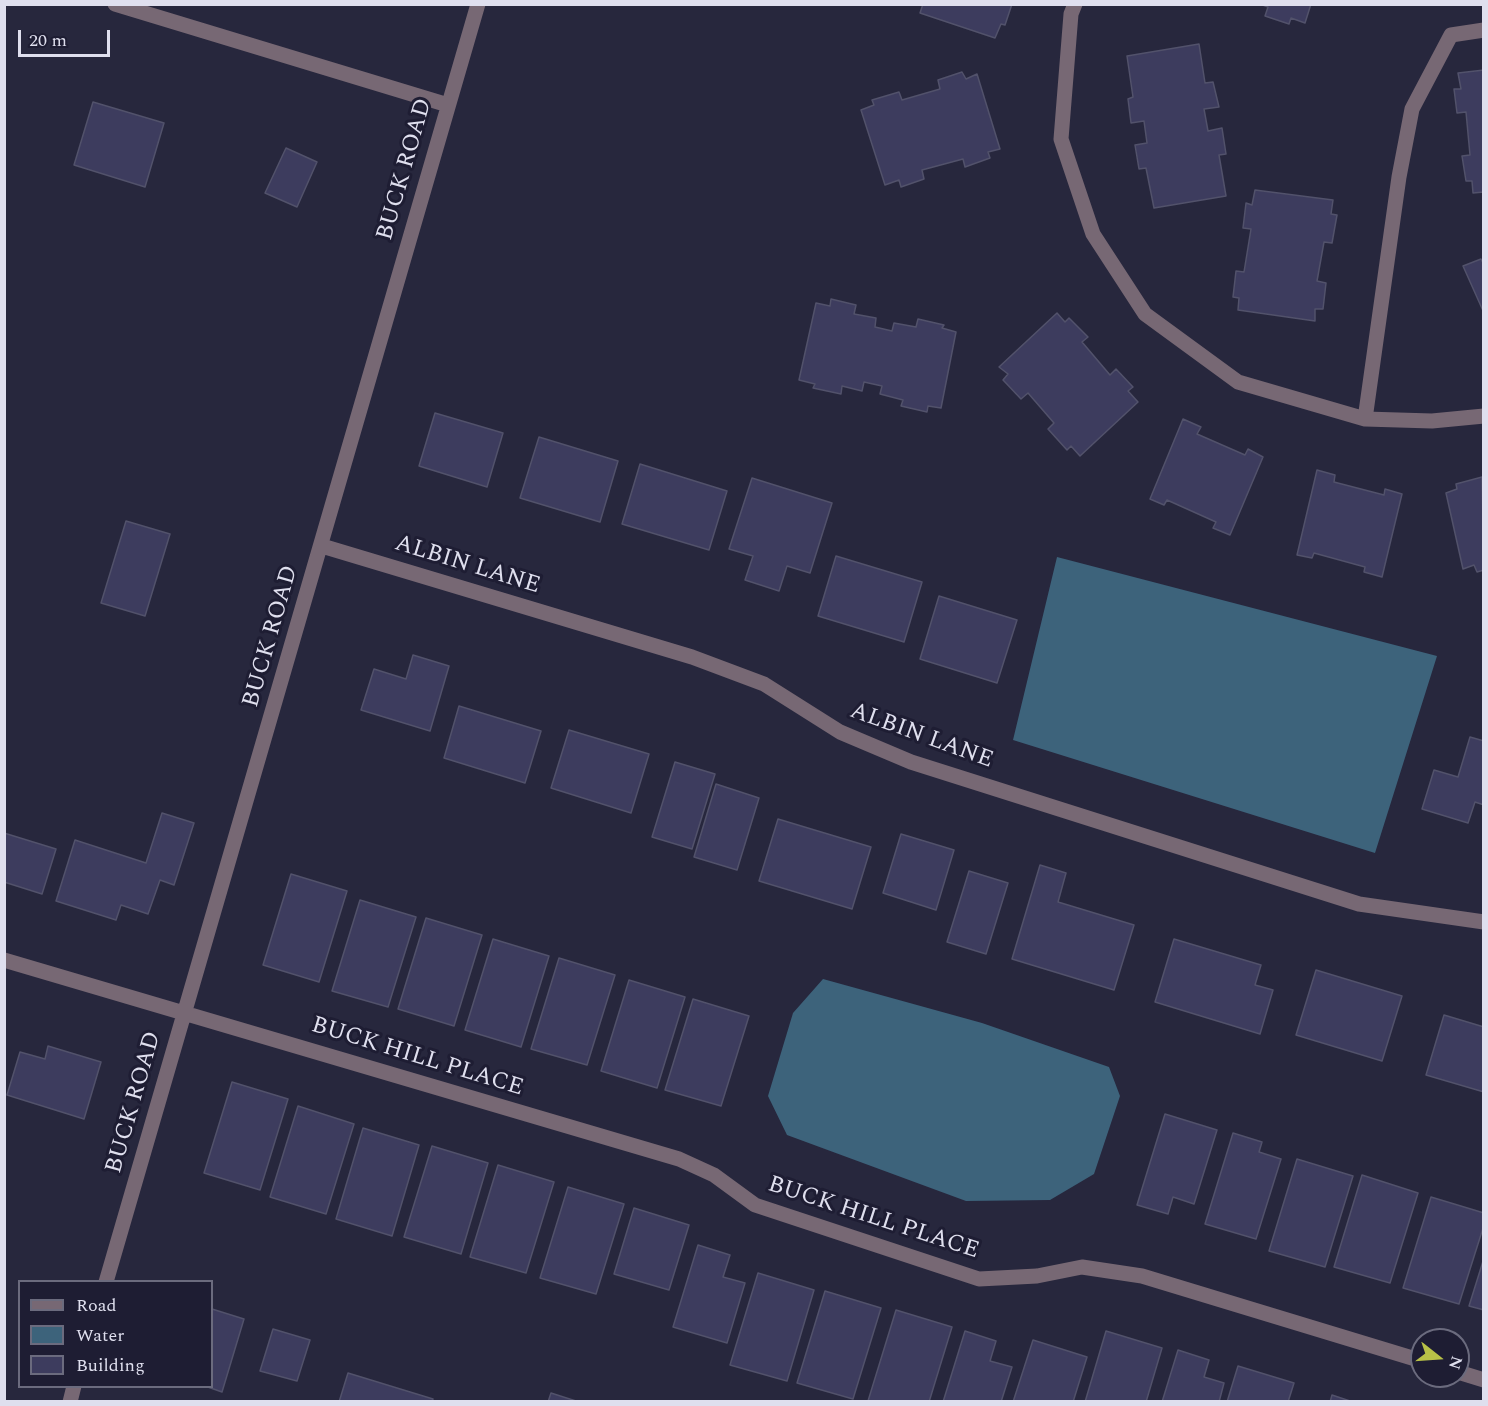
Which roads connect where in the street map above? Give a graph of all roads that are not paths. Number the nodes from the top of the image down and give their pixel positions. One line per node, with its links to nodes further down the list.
1 (116, 4): 5 (street)
2 (478, 4): 5 (street, BUCK ROAD)
3 (1075, 4): 7 (street)
4 (1484, 30): 7 (street)
5 (448, 105): 8 (street, BUCK ROAD)
6 (1484, 417): 7 (street)
7 (1365, 419)
8 (322, 546): 9 (street, ALBIN LANE); 11 (street, BUCK ROAD)
9 (1484, 922)
10 (4, 960): 11 (street, BUCK HILL PLACE)
11 (186, 1012): 12 (street, BUCK ROAD); 13 (street, BUCK HILL PLACE)
12 (106, 1280)
13 (1410, 1357)

